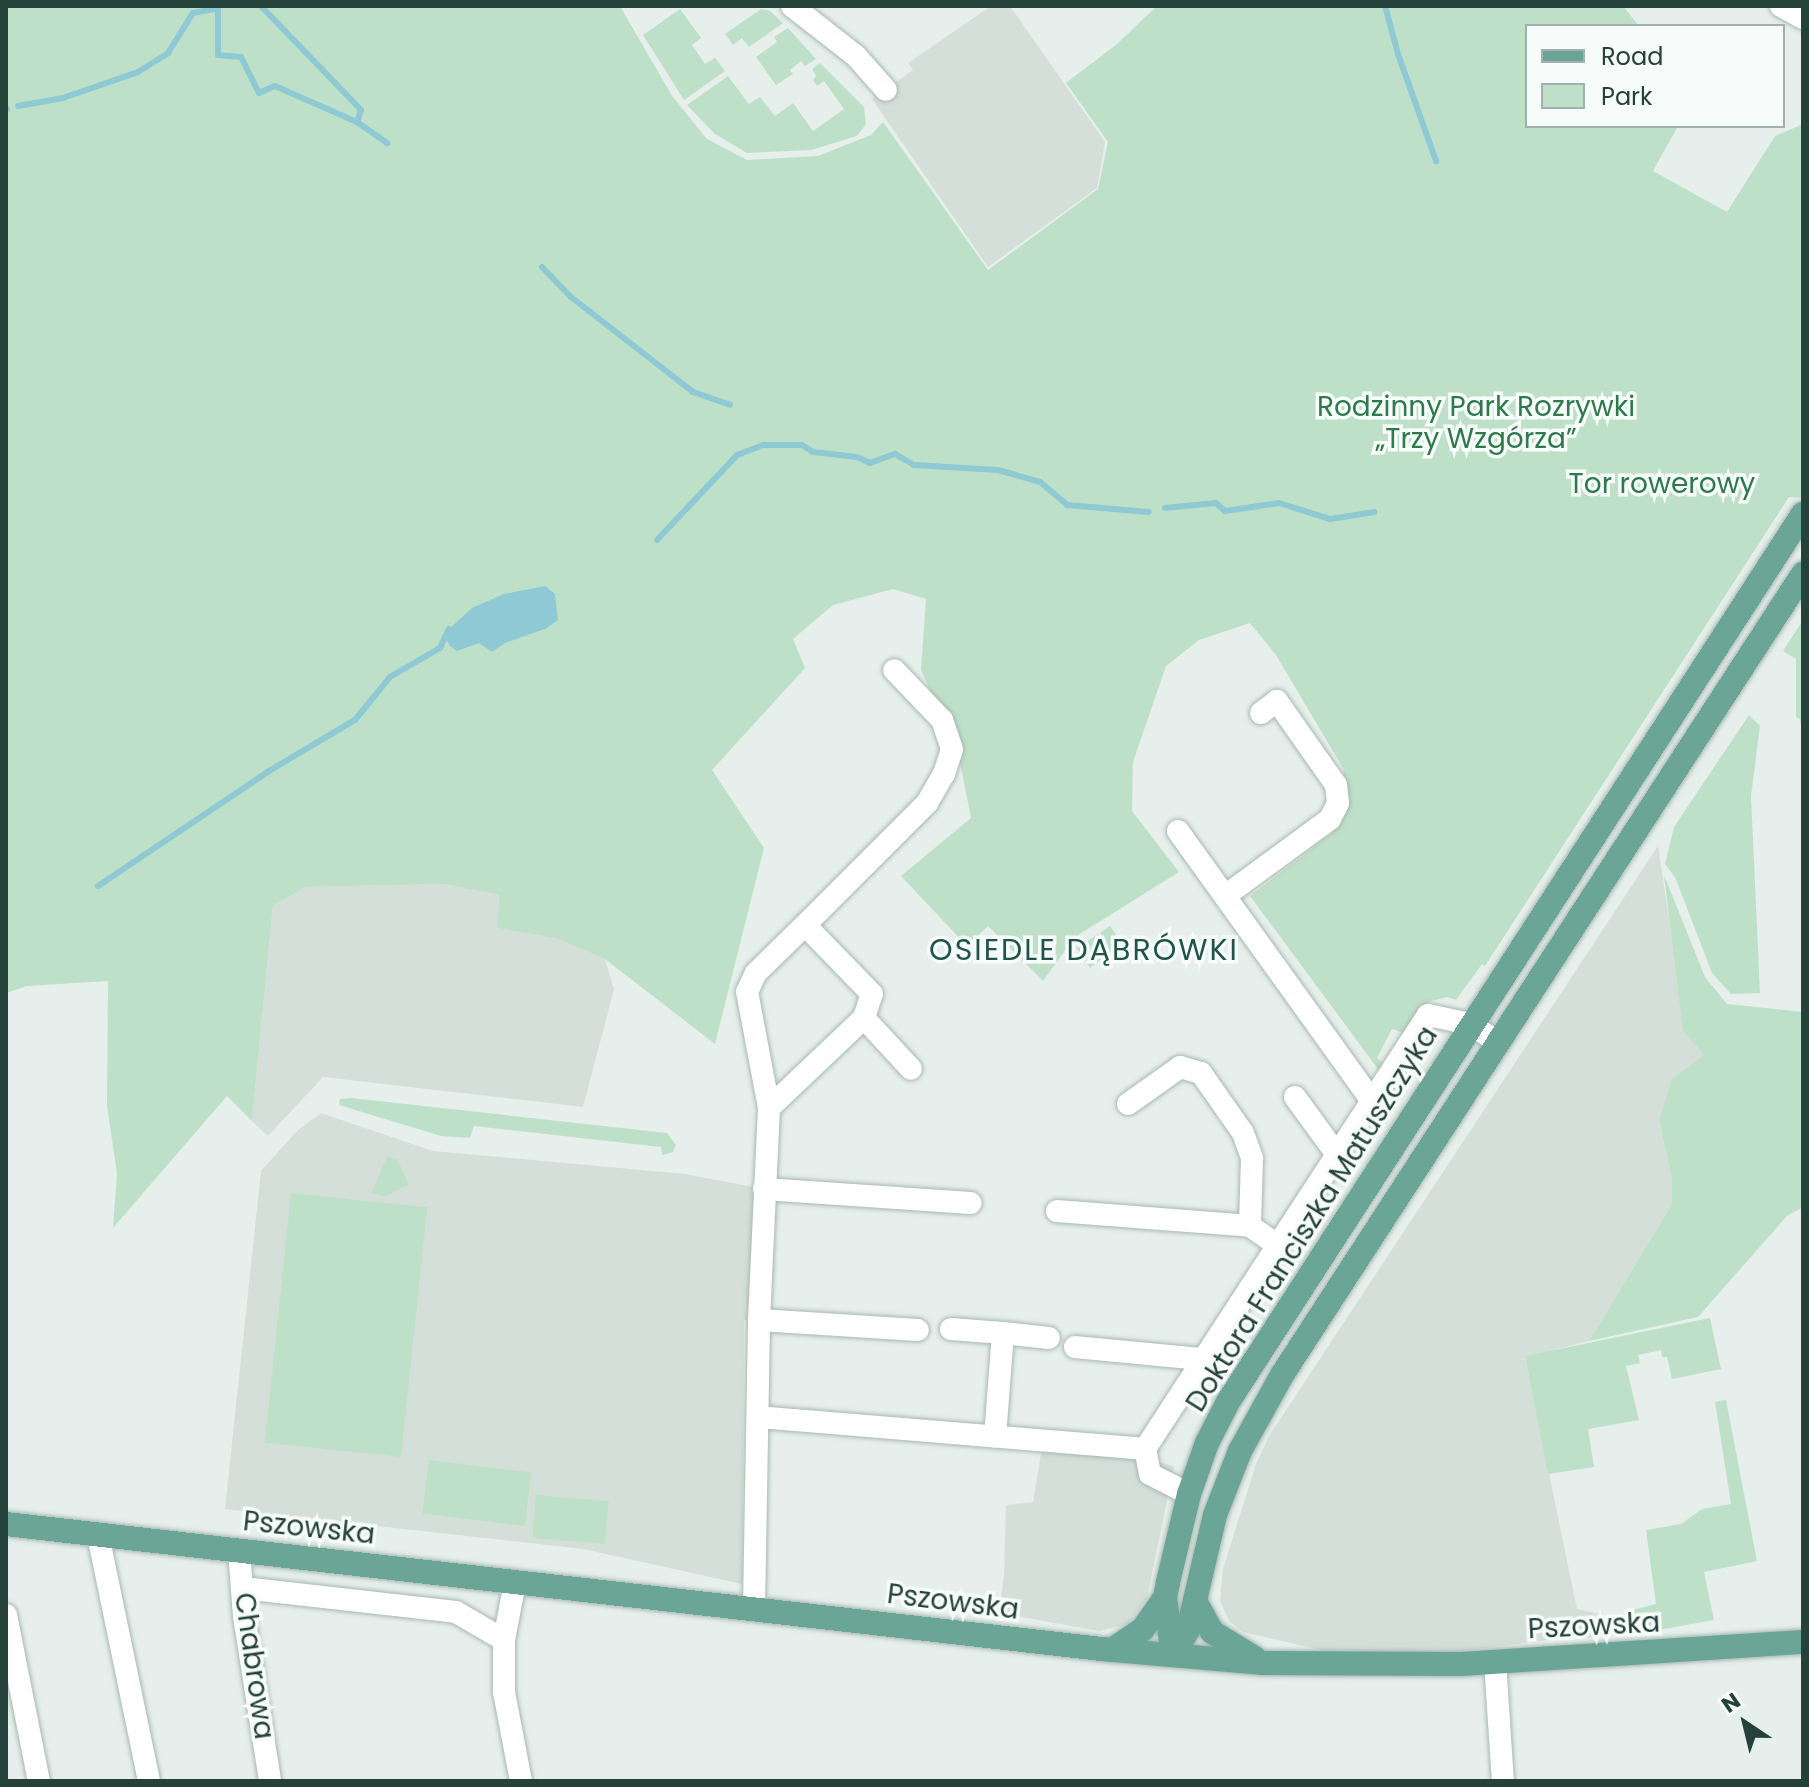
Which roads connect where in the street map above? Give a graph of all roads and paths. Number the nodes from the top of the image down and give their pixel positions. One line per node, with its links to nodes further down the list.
1 (792, 6): 4 (street)
2 (1781, 6): 3 (street)
3 (1803, 18)
4 (886, 90)
5 (1803, 514): 13 (main road, Doktora Franciszka Matuszczyka)
6 (1803, 574): 14 (main road, Doktora Franciszka Matuszczyka)
7 (894, 670): 11 (street)
8 (1261, 713): 10 (street)
9 (1178, 831): 10 (street)
10 (1225, 896): 17 (street)
11 (805, 925): 12 (street); 19 (street)
12 (864, 1018): 15 (street); 19 (street)
13 (1470, 1024): 14 (street); 17 (street); 36 (main road, Doktora Franciszka Matuszczyka)
14 (1496, 1041): 43 (main road, Doktora Franciszka Matuszczyka)
15 (911, 1069)
16 (1295, 1097): 20 (street)
17 (1373, 1102): 20 (street)
18 (1128, 1104): 24 (street)
19 (769, 1108): 21 (street)
20 (1338, 1156): 25 (street)
21 (764, 1189): 22 (street); 26 (street)
22 (971, 1203)
23 (1057, 1211): 24 (street)
24 (1250, 1226): 25 (street)
25 (1279, 1246): 32 (street)
26 (759, 1320): 28 (street); 33 (street)
27 (951, 1329): 29 (street)
28 (918, 1330)
29 (1003, 1333): 30 (street); 34 (street)
30 (1049, 1338)
31 (1075, 1347): 32 (street)
32 (1203, 1359): 35 (street)
33 (758, 1417): 34 (street); 44 (street)
34 (995, 1437): 35 (street)
35 (1145, 1449): 36 (street)
36 (1189, 1494): 42 (main road, Doktora Franciszka Matuszczyka)
37 (6, 1524): 38 (main road, Pszowska)
38 (98, 1535): 39 (main road, Pszowska); 53 (street)
39 (239, 1550): 40 (main road, Pszowska); 41 (street, Chabrowa)
40 (515, 1582): 44 (main road, Pszowska); 46 (street)
41 (243, 1588): 46 (street); 54 (street, Chabrowa)
42 (1165, 1598): 48 (main road); 49 (main road, Doktora Franciszka Matuszczyka)
43 (1195, 1601): 49 (main road, Doktora Franciszka Matuszczyka); 51 (main road)
44 (754, 1609): 48 (main road, Pszowska)
45 (6, 1615): 52 (street)
46 (504, 1640): 55 (street)
47 (1803, 1642): 50 (main road, Pszowska)
48 (1112, 1650): 49 (main road, Pszowska)
49 (1173, 1655): 51 (main road, Pszowska)
50 (1495, 1662): 51 (main road, Pszowska); 56 (street)
51 (1263, 1663)
52 (39, 1781)
53 (149, 1781)
54 (270, 1781)
55 (521, 1781)
56 (1503, 1781)

